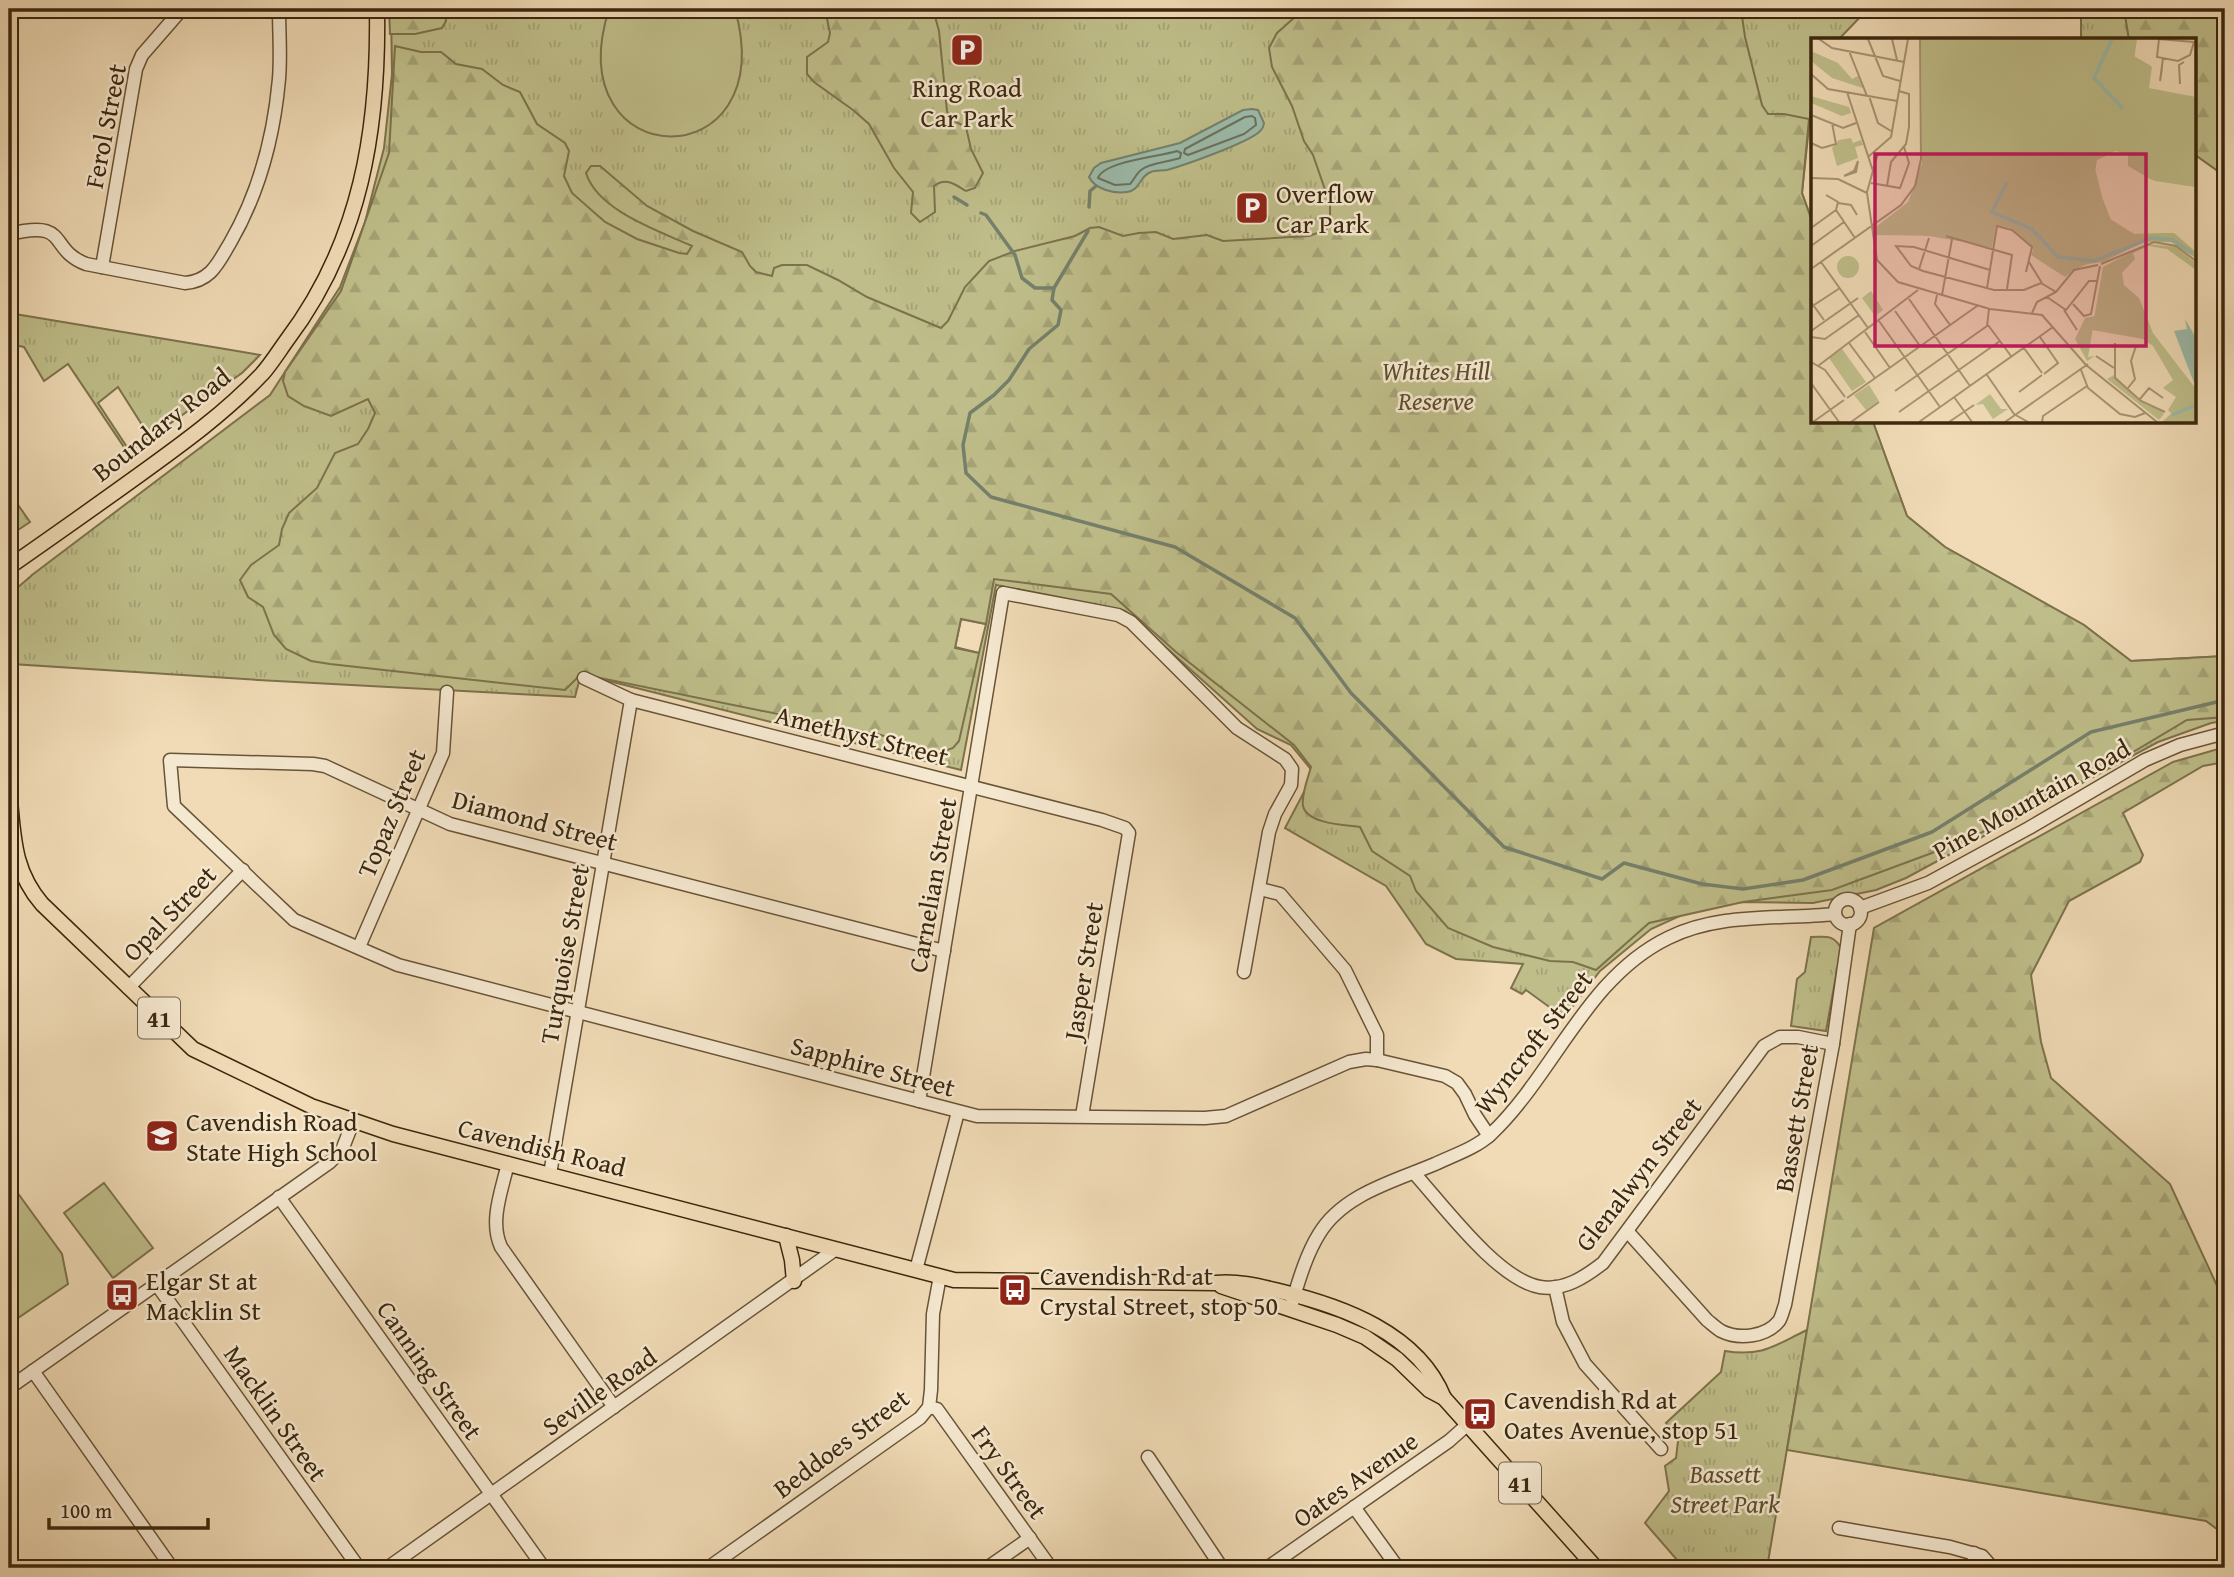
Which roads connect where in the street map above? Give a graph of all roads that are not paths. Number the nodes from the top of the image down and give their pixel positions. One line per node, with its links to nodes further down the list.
1 (14, 9): 5 (street)
2 (182, 9): 7 (street, Ferol Street)
3 (279, 9): 7 (street)
4 (377, 9): 8 (main road, Boundary Road)
5 (9, 18)
6 (9, 234): 7 (street)
7 (102, 267)
8 (13, 561)
9 (584, 678): 11 (street, Amethyst Street)
10 (447, 692): 15 (street, Topaz Street)
11 (631, 700): 13 (street, Amethyst Street); 17 (street, Turquoise Street)
12 (2225, 733): 20 (street, Pine Mountain Road)
13 (972, 787): 16 (street, Amethyst Street); 19 (street, Carnelian Street); 24 (street, Carnelian Street)
14 (9, 791): 26 (main road, Cavendish Road / 41)
15 (418, 809): 17 (street, Diamond Street); 18 (street, Diamond Street); 23 (street, Topaz Street)
16 (1129, 833): 32 (street, Jasper Street)
17 (602, 862): 24 (street, Diamond Street); 27 (street, Turquoise Street)
18 (243, 870): 23 (street, Sapphire Street); 26 (street, Opal Street)
19 (1260, 889): 25 (street); 29 (street)
20 (1860, 908): 21 (street); 22 (street)
21 (1835, 914): 22 (street); 34 (street, Wyncroft Street)
22 (1850, 924): 28 (street, Bassett Street)
23 (359, 947): 27 (street, Sapphire Street)
24 (944, 951): 30 (street, Carnelian Street)
25 (1244, 972)
26 (128, 988): 33 (main road, Cavendish Road / 41)
27 (577, 1012): 30 (street, Sapphire Street); 37 (street, Turquoise Street)
28 (1833, 1044): 39 (street, Glenalwyn Street); 39 (street, Bassett Street)
29 (1377, 1059): 32 (street, Sapphire Street); 34 (street, Sapphire Street)
30 (919, 1101): 31 (street, Sapphire Street)
31 (958, 1112): 32 (street, Sapphire Street); 42 (street)
32 (1082, 1116)
33 (353, 1122): 35 (main road, Cavendish Road / 41); 38 (street)
34 (1489, 1136): 36 (street, Wyncroft Street)
35 (508, 1163): 37 (main road, Cavendish Road / 41); 50 (street)
36 (1414, 1173): 46 (street); 47 (street, Wyncroft Street)
37 (550, 1174): 40 (main road, Cavendish Road / 41)
38 (279, 1197): 45 (street); 55 (street, Canning Street)
39 (1628, 1231): 46 (street, Glenalwyn Street)
40 (786, 1236): 41 (main road, Cavendish Road / 41); 44 (main road)
41 (836, 1249): 42 (main road, Cavendish Road / 41); 44 (street, Seville Road)
42 (916, 1270): 43 (main road, Cavendish Road / 41)
43 (940, 1276): 47 (main road, Cavendish Road / 41); 51 (street, Beddoes Street)
44 (794, 1281): 50 (street, Seville Road)
45 (157, 1284): 48 (street); 61 (street, Macklin Street)
46 (1555, 1287): 53 (street)
47 (1292, 1302): 52 (main road, Cavendish Road / 41)
48 (33, 1371): 49 (street); 60 (street)
49 (9, 1388)
50 (614, 1407): 55 (street, Seville Road)
51 (929, 1407): 58 (street, Fry Street); 64 (street, Beddoes Street)
52 (1467, 1425): 56 (street, Oates Avenue); 70 (main road, Cavendish Road / 41)
53 (1661, 1449)
54 (1148, 1457): 67 (street)
55 (491, 1495): 62 (street, Seville Road); 63 (street, Canning Street)
56 (1354, 1507): 68 (street, Oates Avenue); 69 (street)
57 (1839, 1528): 59 (street)
58 (1030, 1538): 65 (street); 66 (street, Fry Street)
59 (1974, 1553): 71 (street); 72 (street)
60 (172, 1568)
61 (359, 1568)
62 (387, 1568)
63 (544, 1568)
64 (708, 1568)
65 (987, 1568)
66 (1051, 1568)
67 (1222, 1568)
68 (1267, 1568)
69 (1398, 1568)
70 (1596, 1568)
71 (1974, 1568)
72 (1989, 1568)

